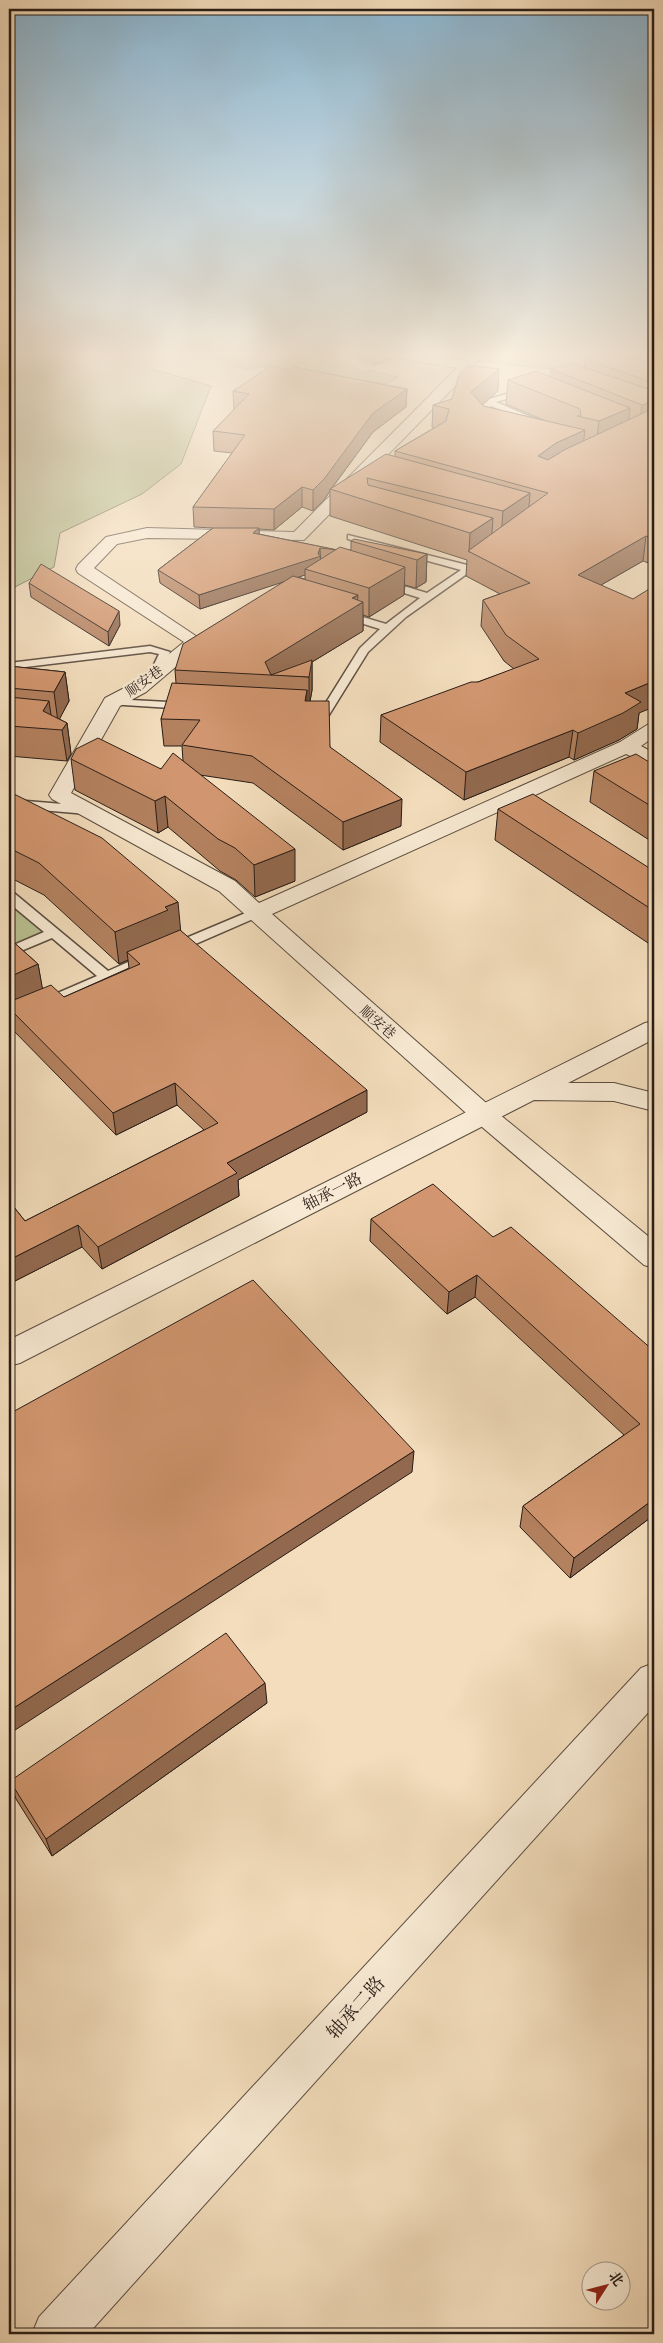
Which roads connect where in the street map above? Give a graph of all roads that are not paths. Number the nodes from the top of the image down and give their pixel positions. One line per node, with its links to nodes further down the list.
1 (376, 463): 10 (street, 顺安巷)
2 (351, 537): 4 (lane)
3 (489, 554): 4 (lane)
4 (469, 569): 6 (lane)
5 (376, 581): 6 (lane)
6 (428, 597): 8 (lane)
7 (334, 612): 8 (lane)
8 (388, 628): 13 (lane)
9 (9, 666): 10 (lane)
10 (155, 675): 11 (street, 顺安巷)
11 (112, 702): 12 (lane); 18 (street, 顺安巷)
12 (199, 706)
13 (296, 711)
14 (654, 729): 15 (street)
15 (627, 746): 16 (street); 20 (street)
16 (654, 761)
17 (10, 805): 18 (lane)
18 (87, 810): 20 (street, 顺安巷)
19 (9, 896): 21 (lane)
20 (255, 913): 23 (lane); 28 (street, 顺安巷)
21 (53, 933): 22 (lane); 23 (lane)
22 (9, 952)
23 (107, 976): 24 (lane)
24 (9, 1019)
25 (648, 1040): 26 (street, 轴承一路)
26 (528, 1092): 27 (street); 28 (street, 轴承一路)
27 (654, 1102)
28 (484, 1114): 29 (street, 顺安巷); 30 (street, 轴承一路)
29 (654, 1257)
30 (9, 1354)
31 (654, 1680): 32 (street, 轴承二路)
32 (56, 2334)

